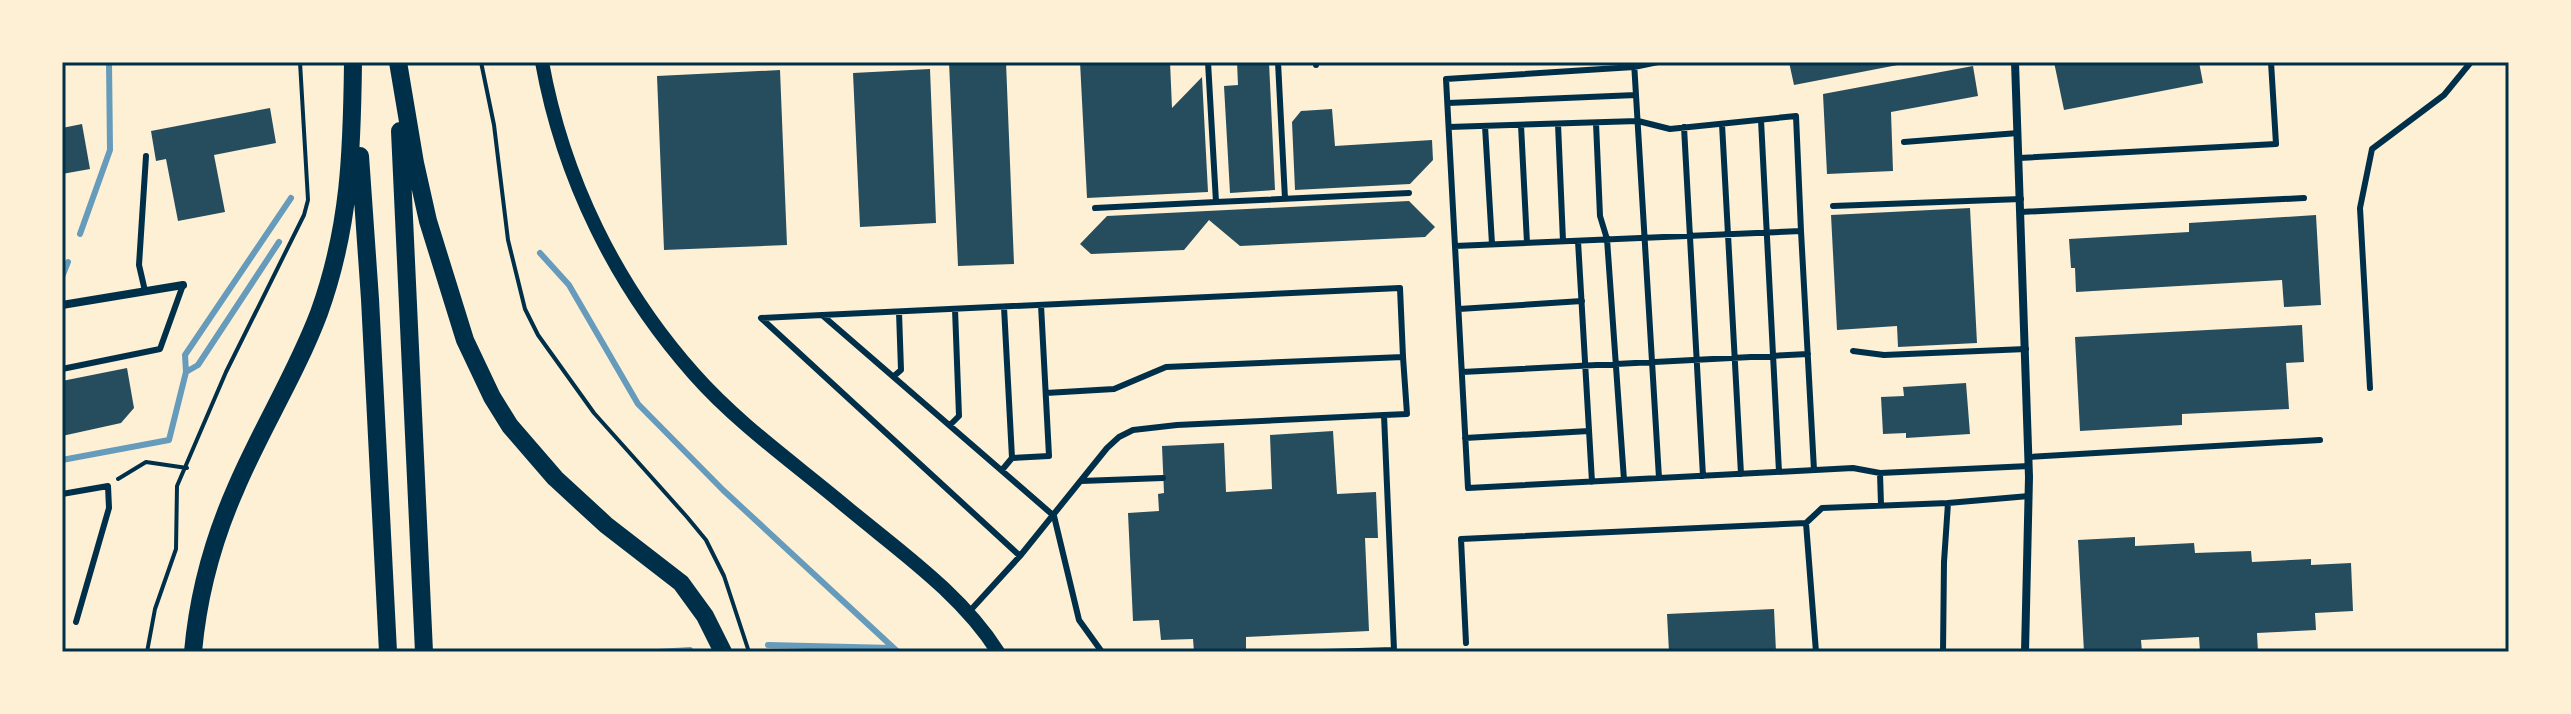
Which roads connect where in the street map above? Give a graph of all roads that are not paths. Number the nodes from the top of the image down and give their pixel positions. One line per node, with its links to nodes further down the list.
1 (353, 62): 99 (highway); 100 (highway)
2 (398, 62): 101 (highway); 102 (highway)
3 (542, 62): 95 (street)
4 (1208, 62): 30 (lane)
5 (1278, 62): 28 (lane)
6 (1658, 62): 10 (lane)
7 (2015, 62): 22 (street)
8 (2271, 62): 25 (lane)
9 (2471, 62): 68 (lane)
10 (1634, 64): 11 (lane); 12 (lane)
11 (1636, 95): 12 (lane); 14 (lane)
12 (1448, 103): 20 (lane)
13 (1761, 120): 17 (lane); 34 (lane); 35 (lane)
14 (1638, 121): 15 (lane); 21 (lane); 38 (lane)
15 (1596, 123): 16 (lane); 39 (lane)
16 (1558, 124): 18 (lane); 40 (lane)
17 (1722, 124): 21 (lane); 36 (lane)
18 (1521, 125): 19 (lane); 42 (lane)
19 (1485, 126): 20 (lane); 43 (lane)
20 (1449, 127): 44 (lane)
21 (1684, 127): 37 (lane)
22 (2018, 133): 23 (lane); 25 (street)
23 (1904, 142)
24 (146, 156): 46 (lane)
25 (2019, 158): 29 (street)
26 (1409, 193): 28 (lane)
27 (2304, 198): 33 (lane)
28 (1285, 199): 30 (lane)
29 (2021, 199): 31 (lane); 33 (street)
30 (1216, 202): 32 (lane)
31 (1833, 206)
32 (1095, 208)
33 (2021, 212): 55 (street)
34 (1801, 231): 35 (lane); 57 (lane)
35 (1766, 232): 36 (lane); 58 (lane)
36 (1728, 234): 37 (lane); 60 (lane)
37 (1691, 236): 38 (lane); 61 (lane)
38 (1645, 238): 39 (lane); 62 (lane)
39 (1607, 239): 41 (lane); 63 (lane)
40 (1563, 241): 41 (lane); 42 (lane)
41 (1578, 241): 47 (lane)
42 (1527, 243): 43 (lane)
43 (1492, 244): 44 (lane)
44 (1455, 246): 52 (lane)
45 (183, 285): 46 (street); 65 (lane)
46 (145, 291): 48 (street)
47 (1582, 301): 52 (lane); 64 (lane)
48 (62, 305)
49 (1041, 305): 50 (lane); 59 (lane); 69 (lane)
50 (1004, 307): 51 (lane); 75 (lane)
51 (955, 309): 53 (lane); 71 (lane)
52 (1459, 309): 66 (lane)
53 (899, 312): 54 (lane); 67 (lane)
54 (822, 315): 67 (lane); 94 (lane)
55 (2026, 349): 56 (lane); 76 (street)
56 (1853, 351)
57 (1808, 354): 58 (lane); 78 (lane)
58 (1773, 356): 60 (lane); 79 (lane)
59 (1403, 357): 69 (lane); 70 (lane)
60 (1735, 357): 61 (lane); 81 (lane)
61 (1697, 360): 62 (lane); 82 (lane)
62 (1652, 363): 63 (lane); 84 (lane)
63 (1615, 365): 64 (lane); 85 (lane)
64 (1585, 366): 66 (lane); 72 (lane)
65 (62, 369)
66 (1462, 372): 73 (lane)
67 (894, 376): 71 (lane)
68 (2370, 388)
69 (1046, 393): 75 (lane)
70 (1384, 415): 86 (lane); 98 (lane)
71 (950, 425): 77 (lane)
72 (1589, 431): 73 (lane); 87 (lane)
73 (1465, 438): 87 (lane)
74 (2320, 440): 76 (lane)
75 (1012, 458): 77 (lane)
76 (2029, 461): 80 (lane); 89 (street)
77 (1002, 470): 92 (lane)
78 (1814, 470): 79 (lane); 80 (lane)
79 (1779, 472): 81 (lane)
80 (1880, 473): 91 (lane)
81 (1741, 474): 82 (lane)
82 (1703, 476): 84 (lane)
83 (1163, 478): 86 (lane)
84 (1659, 478): 85 (lane)
85 (1624, 480): 87 (lane)
86 (1081, 481): 92 (lane)
87 (1592, 482)
88 (62, 494): 96 (lane)
89 (2029, 496): 90 (lane); 108 (street)
90 (1948, 503): 91 (lane); 107 (lane)
91 (1881, 505): 93 (lane)
92 (1054, 516): 94 (lane); 104 (lane)
93 (1806, 523): 97 (lane); 106 (lane)
94 (1020, 556): 95 (lane)
95 (968, 613): 103 (street)
96 (76, 622)
97 (1466, 643)
98 (1394, 651): 105 (lane)
99 (193, 652)
100 (388, 652)
101 (424, 652)
102 (723, 652)
103 (998, 652)
104 (1102, 652)
105 (1323, 652)
106 (1816, 652)
107 (1943, 652)
108 (2025, 652)

